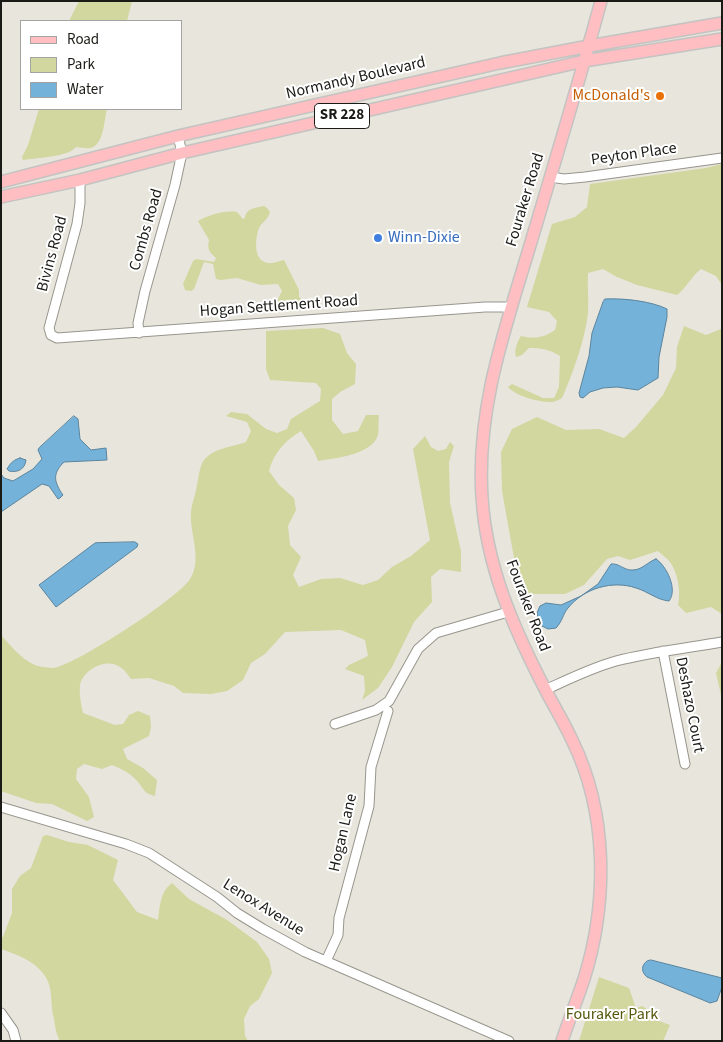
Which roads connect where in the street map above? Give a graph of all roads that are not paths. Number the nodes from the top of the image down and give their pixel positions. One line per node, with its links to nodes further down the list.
1 (601, 1): 4 (main road, Fouraker Road)
2 (722, 23): 4 (main road, Normandy Boulevard / SR 228)
3 (722, 39): 5 (main road, Normandy Boulevard / SR 228)
4 (588, 46): 5 (main road, Fouraker Road); 6 (main road, Normandy Boulevard / SR 228)
5 (584, 61): 7 (main road, Normandy Boulevard / SR 228); 9 (main road, Fouraker Road)
6 (178, 136): 7 (street, Combs Road); 11 (main road, Normandy Boulevard / SR 228)
7 (182, 153): 10 (main road, Normandy Boulevard / SR 228); 14 (street, Combs Road)
8 (722, 158): 9 (street, Peyton Place)
9 (550, 177): 13 (main road, Fouraker Road)
10 (80, 180): 12 (main road, Normandy Boulevard / SR 228); 15 (street, Bivins Road)
11 (1, 182)
12 (1, 197)
13 (511, 307): 14 (street, Hogan Settlement Road); 16 (main road, Fouraker Road)
14 (139, 333): 15 (street, Hogan Settlement Road)
15 (51, 335)
16 (508, 612): 19 (main road, Fouraker Road); 21 (street)
17 (722, 642): 18 (street)
18 (663, 651): 19 (street); 22 (street, Deshazo Court)
19 (545, 690): 28 (main road, Fouraker Road)
20 (388, 711): 24 (street, Hogan Lane)
21 (335, 724)
22 (685, 764)
23 (1, 807): 24 (street, Lenox Avenue)
24 (326, 961): 27 (street, Lenox Avenue)
25 (1, 1013): 26 (street)
26 (16, 1041)
27 (509, 1041)
28 (562, 1041)

